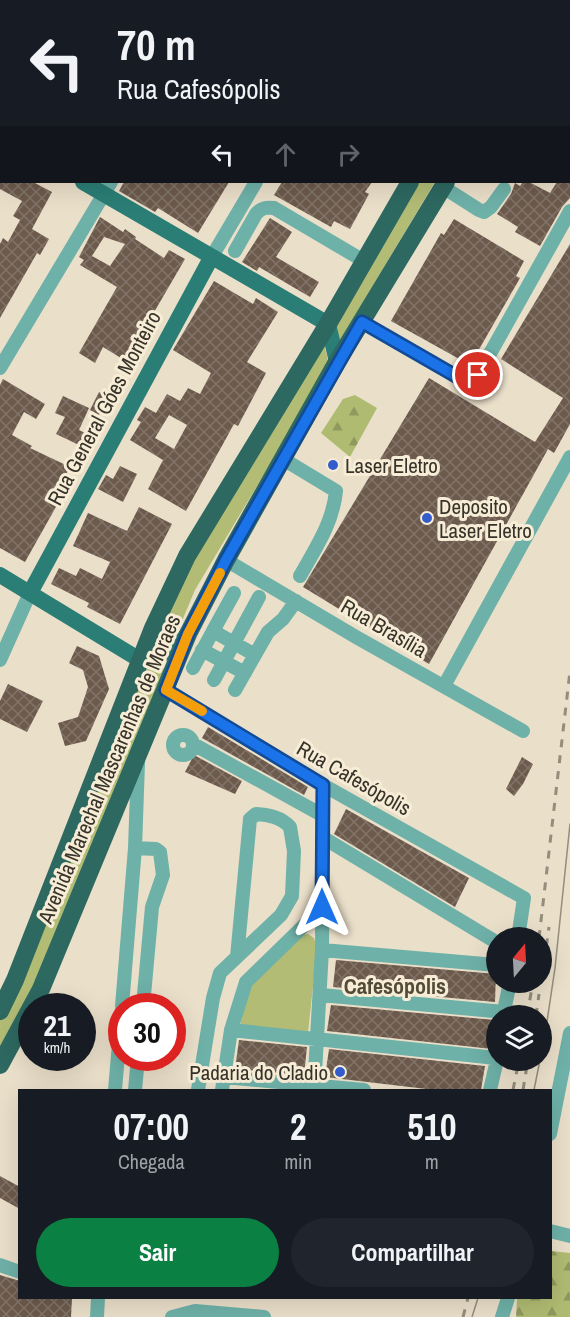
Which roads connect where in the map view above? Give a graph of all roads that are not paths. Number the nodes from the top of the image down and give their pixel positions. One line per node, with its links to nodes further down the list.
1 (86, 183): 5 (main road)
2 (255, 183): 9 (street, Rua General Góes Monteiro)
3 (409, 183): 10 (highway, Avenida Marechal Mascarenhas de Moraes)
4 (445, 184): 6 (street); 11 (highway, Avenida Marechal Mascarenhas de Moraes)
5 (107, 188): 9 (main road); 14 (street)
6 (504, 189)
7 (570, 211): 11 (street)
8 (235, 250): 10 (street)
9 (211, 258): 12 (main road); 20 (main road, Rua General Góes Monteiro)
10 (364, 261): 12 (highway, Avenida Marechal Mascarenhas de Moraes)
11 (362, 322): 13 (highway, Avenida Marechal Mascarenhas de Moraes)
12 (328, 324): 13 (main road); 30 (highway, Avenida Marechal Mascarenhas de Moraes)
13 (337, 362): 16 (highway, Avenida Marechal Mascarenhas de Moraes)
14 (0, 368)
15 (570, 458): 35 (street)
16 (283, 459): 17 (highway, Avenida Marechal Mascarenhas de Moraes); 19 (street)
17 (226, 560): 23 (street, Rua Brasília); 25 (highway, Avenida Marechal Mascarenhas de Moraes)
18 (0, 575): 20 (main road)
19 (300, 576)
20 (30, 593): 29 (street, Rua General Góes Monteiro); 30 (main road)
21 (234, 593): 24 (street)
22 (259, 597): 26 (street)
23 (295, 604): 28 (street); 35 (street, Rua Brasília)
24 (213, 631): 26 (street); 27 (street)
25 (188, 634): 30 (main road); 36 (highway, Avenida Marechal Mascarenhas de Moraes)
26 (234, 643): 28 (street); 31 (street)
27 (202, 650): 31 (street); 32 (street)
28 (255, 655): 33 (street)
29 (0, 660)
30 (140, 660): 54 (highway, Avenida Marechal Mascarenhas de Moraes)
31 (224, 662): 33 (street); 34 (street)
32 (193, 668)
33 (245, 673): 37 (street)
34 (214, 680)
35 (444, 686): 38 (street, Rua Brasília)
36 (166, 690): 40 (highway, Avenida Marechal Mascarenhas de Moraes); 41 (street, Rua Cafesópolis)
37 (235, 690)
38 (523, 731)
39 (193, 744): 42 (street)
40 (138, 753): 44 (street); 60 (highway, Avenida Marechal Mascarenhas de Moraes)
41 (323, 785): 42 (street); 46 (street, Rua Cafesópolis)
42 (322, 815): 43 (street)
43 (322, 837): 45 (street); 47 (street)
44 (135, 848): 51 (street); 52 (street)
45 (322, 907): 48 (street); 56 (street)
46 (520, 927)
47 (486, 936)
48 (322, 950): 50 (street); 53 (street)
49 (237, 957): 49 (street); 68 (street)
50 (486, 963)
51 (123, 993)
52 (144, 993)
53 (321, 994): 55 (street); 58 (street)
54 (0, 1011)
55 (486, 1012)
56 (231, 1030): 58 (street); 64 (street)
57 (570, 1033): 71 (street)
58 (318, 1040): 59 (street); 65 (street)
59 (486, 1058)
60 (0, 1065)
61 (117, 1071): 66 (street)
62 (137, 1071): 67 (street)
63 (494, 1071): 70 (street)
64 (223, 1084): 65 (street)
65 (314, 1088): 69 (street)
66 (115, 1089)
67 (135, 1089)
68 (198, 1089)
69 (339, 1089)
70 (490, 1089)
71 (552, 1124)
72 (552, 1232): 73 (street)
73 (570, 1236)
74 (0, 1265): 75 (street)
75 (18, 1271)
76 (98, 1299): 78 (street)
77 (508, 1299): 81 (street)
78 (97, 1317)
79 (172, 1317): 80 (street)
80 (264, 1317)
81 (502, 1317)

